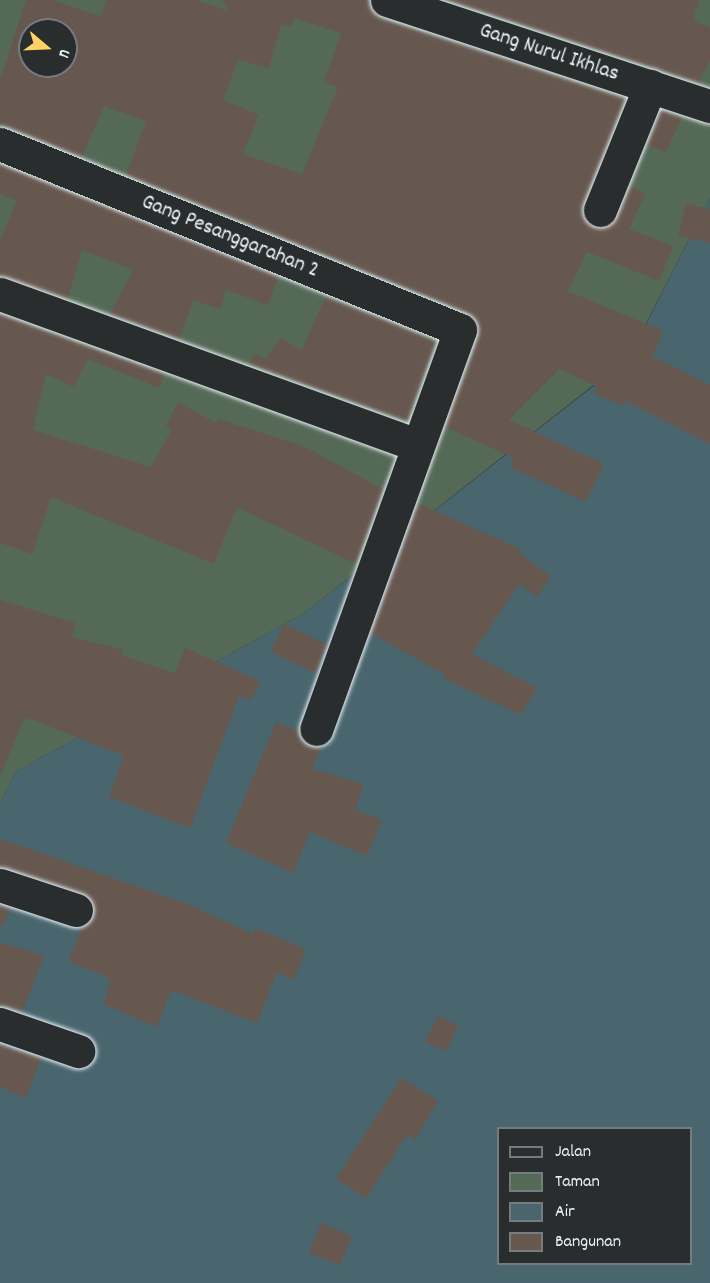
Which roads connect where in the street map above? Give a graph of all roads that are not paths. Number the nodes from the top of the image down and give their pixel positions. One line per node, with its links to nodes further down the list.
1 (387, 0): 2 (lane, Gang Nurul Ikhlas)
2 (650, 86): 3 (lane, Gang Nurul Ikhlas); 5 (lane)
3 (710, 106)
4 (0, 144): 7 (lane, Gang Pesanggarahan 2)
5 (600, 210)
6 (0, 294): 7 (lane)
7 (417, 445): 8 (lane)
8 (316, 729)
9 (0, 885): 10 (lane)
10 (76, 910)
11 (0, 1024): 12 (lane)
12 (78, 1051)

